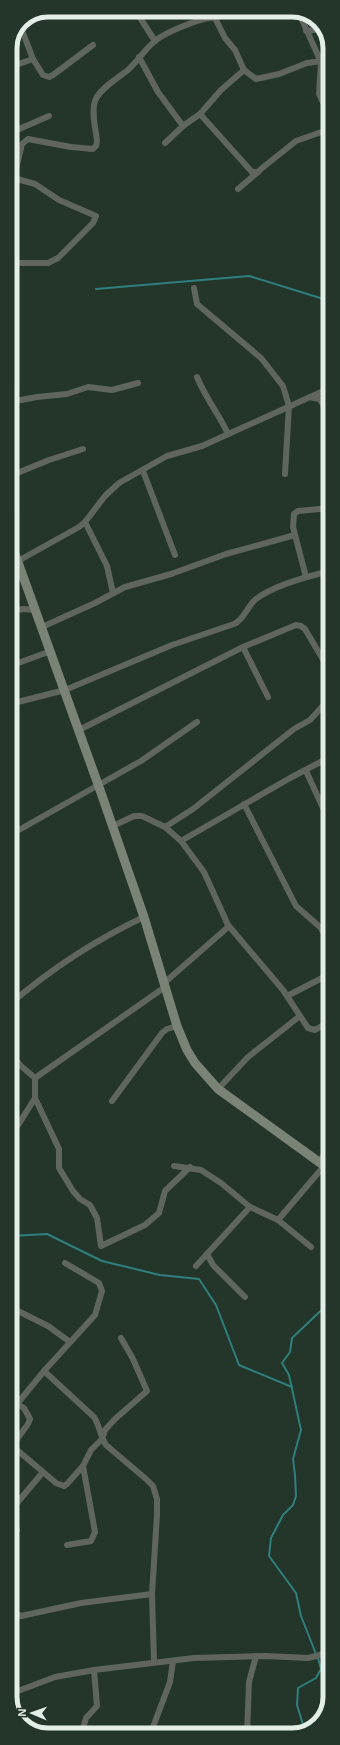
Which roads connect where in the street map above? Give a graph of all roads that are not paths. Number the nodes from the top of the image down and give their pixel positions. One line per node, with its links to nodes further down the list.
1 (140, 17): 6 (street)
2 (301, 18): 5 (street)
3 (317, 30): 5 (street)
4 (22, 31): 9 (street)
5 (306, 31): 10 (street)
6 (155, 40): 8 (street); 12 (street)
7 (93, 44): 9 (street)
8 (139, 57): 16 (street); 20 (street)
9 (33, 59): 11 (street)
10 (321, 62): 12 (street); 13 (street)
11 (17, 65)
12 (244, 70): 14 (street)
13 (323, 102)
14 (200, 114): 16 (street); 23 (street)
15 (49, 116): 17 (street)
16 (183, 126): 21 (street)
17 (23, 127): 18 (street); 20 (street)
18 (17, 130)
19 (323, 131): 23 (street)
20 (28, 139): 22 (street)
21 (165, 143)
22 (17, 160)
23 (258, 172): 25 (street)
24 (17, 179): 26 (street)
25 (238, 189)
26 (17, 263)
27 (194, 288): 34 (street)
28 (197, 377): 35 (street)
29 (138, 383): 32 (street)
30 (323, 391): 31 (street)
31 (310, 397): 33 (street); 34 (street)
32 (17, 401)
33 (323, 404)
34 (289, 406): 35 (street); 39 (street)
35 (228, 434): 37 (street)
36 (83, 449): 38 (street)
37 (142, 471): 41 (street); 44 (street)
38 (17, 473)
39 (286, 474)
40 (323, 509): 42 (street)
41 (85, 522): 43 (street); 48 (street)
42 (295, 535): 47 (street); 48 (street)
43 (17, 554)
44 (175, 555)
45 (17, 562): 50 (main road)
46 (323, 573): 47 (street)
47 (306, 577): 56 (street)
48 (113, 592): 51 (street)
49 (17, 610): 50 (street)
50 (36, 610): 51 (main road)
51 (42, 627): 53 (main road)
52 (243, 647): 54 (street); 57 (street); 61 (street)
53 (50, 651): 55 (street); 56 (main road)
54 (323, 660)
55 (17, 663)
56 (64, 690): 58 (street); 61 (main road)
57 (268, 697)
58 (17, 702)
59 (323, 706): 68 (street)
60 (197, 722): 64 (street)
61 (79, 730): 64 (main road)
62 (323, 761): 63 (street)
63 (306, 771): 65 (street); 66 (street)
64 (99, 787): 67 (main road); 69 (street)
65 (244, 804): 70 (street); 73 (street)
66 (323, 808)
67 (112, 826): 68 (street); 71 (main road)
68 (165, 827): 70 (street)
69 (17, 831)
70 (181, 841): 72 (street)
71 (144, 917): 75 (main road); 77 (street)
72 (228, 925): 75 (street); 76 (street)
73 (323, 932)
74 (323, 978): 76 (street)
75 (165, 985): 80 (main road); 82 (street)
76 (287, 996): 78 (street)
77 (17, 999)
78 (300, 1016): 79 (street); 83 (street)
79 (323, 1025)
80 (177, 1026): 83 (main road); 85 (street)
81 (17, 1061): 82 (street)
82 (35, 1078): 84 (street)
83 (218, 1089): 87 (main road)
84 (35, 1098): 86 (street); 89 (street)
85 (112, 1101)
86 (17, 1127)
87 (323, 1165)
88 (174, 1166): 89 (street)
89 (190, 1167): 91 (street)
90 (323, 1167): 92 (street)
91 (250, 1207): 92 (street); 94 (street)
92 (278, 1220): 93 (street)
93 (311, 1247)
94 (207, 1254): 96 (street); 97 (street)
95 (65, 1263): 100 (street)
96 (196, 1266)
97 (245, 1297)
98 (17, 1310): 100 (street)
99 (121, 1338): 104 (street)
100 (70, 1342): 101 (street)
101 (44, 1371): 102 (street); 104 (street)
102 (17, 1404): 103 (street)
103 (17, 1438)
104 (102, 1439): 106 (street); 110 (street)
105 (17, 1450): 107 (street)
106 (82, 1466): 107 (street); 109 (street)
107 (42, 1472): 108 (street)
108 (17, 1503)
109 (67, 1545)
110 (152, 1594): 111 (street); 115 (street)
111 (17, 1614)
112 (323, 1654): 113 (street)
113 (256, 1656): 114 (street); 120 (street)
114 (173, 1661): 115 (street); 119 (street)
115 (154, 1662): 116 (street)
116 (94, 1670): 117 (street); 118 (street)
117 (17, 1692)
118 (83, 1728)
119 (153, 1728)
120 (248, 1728)

